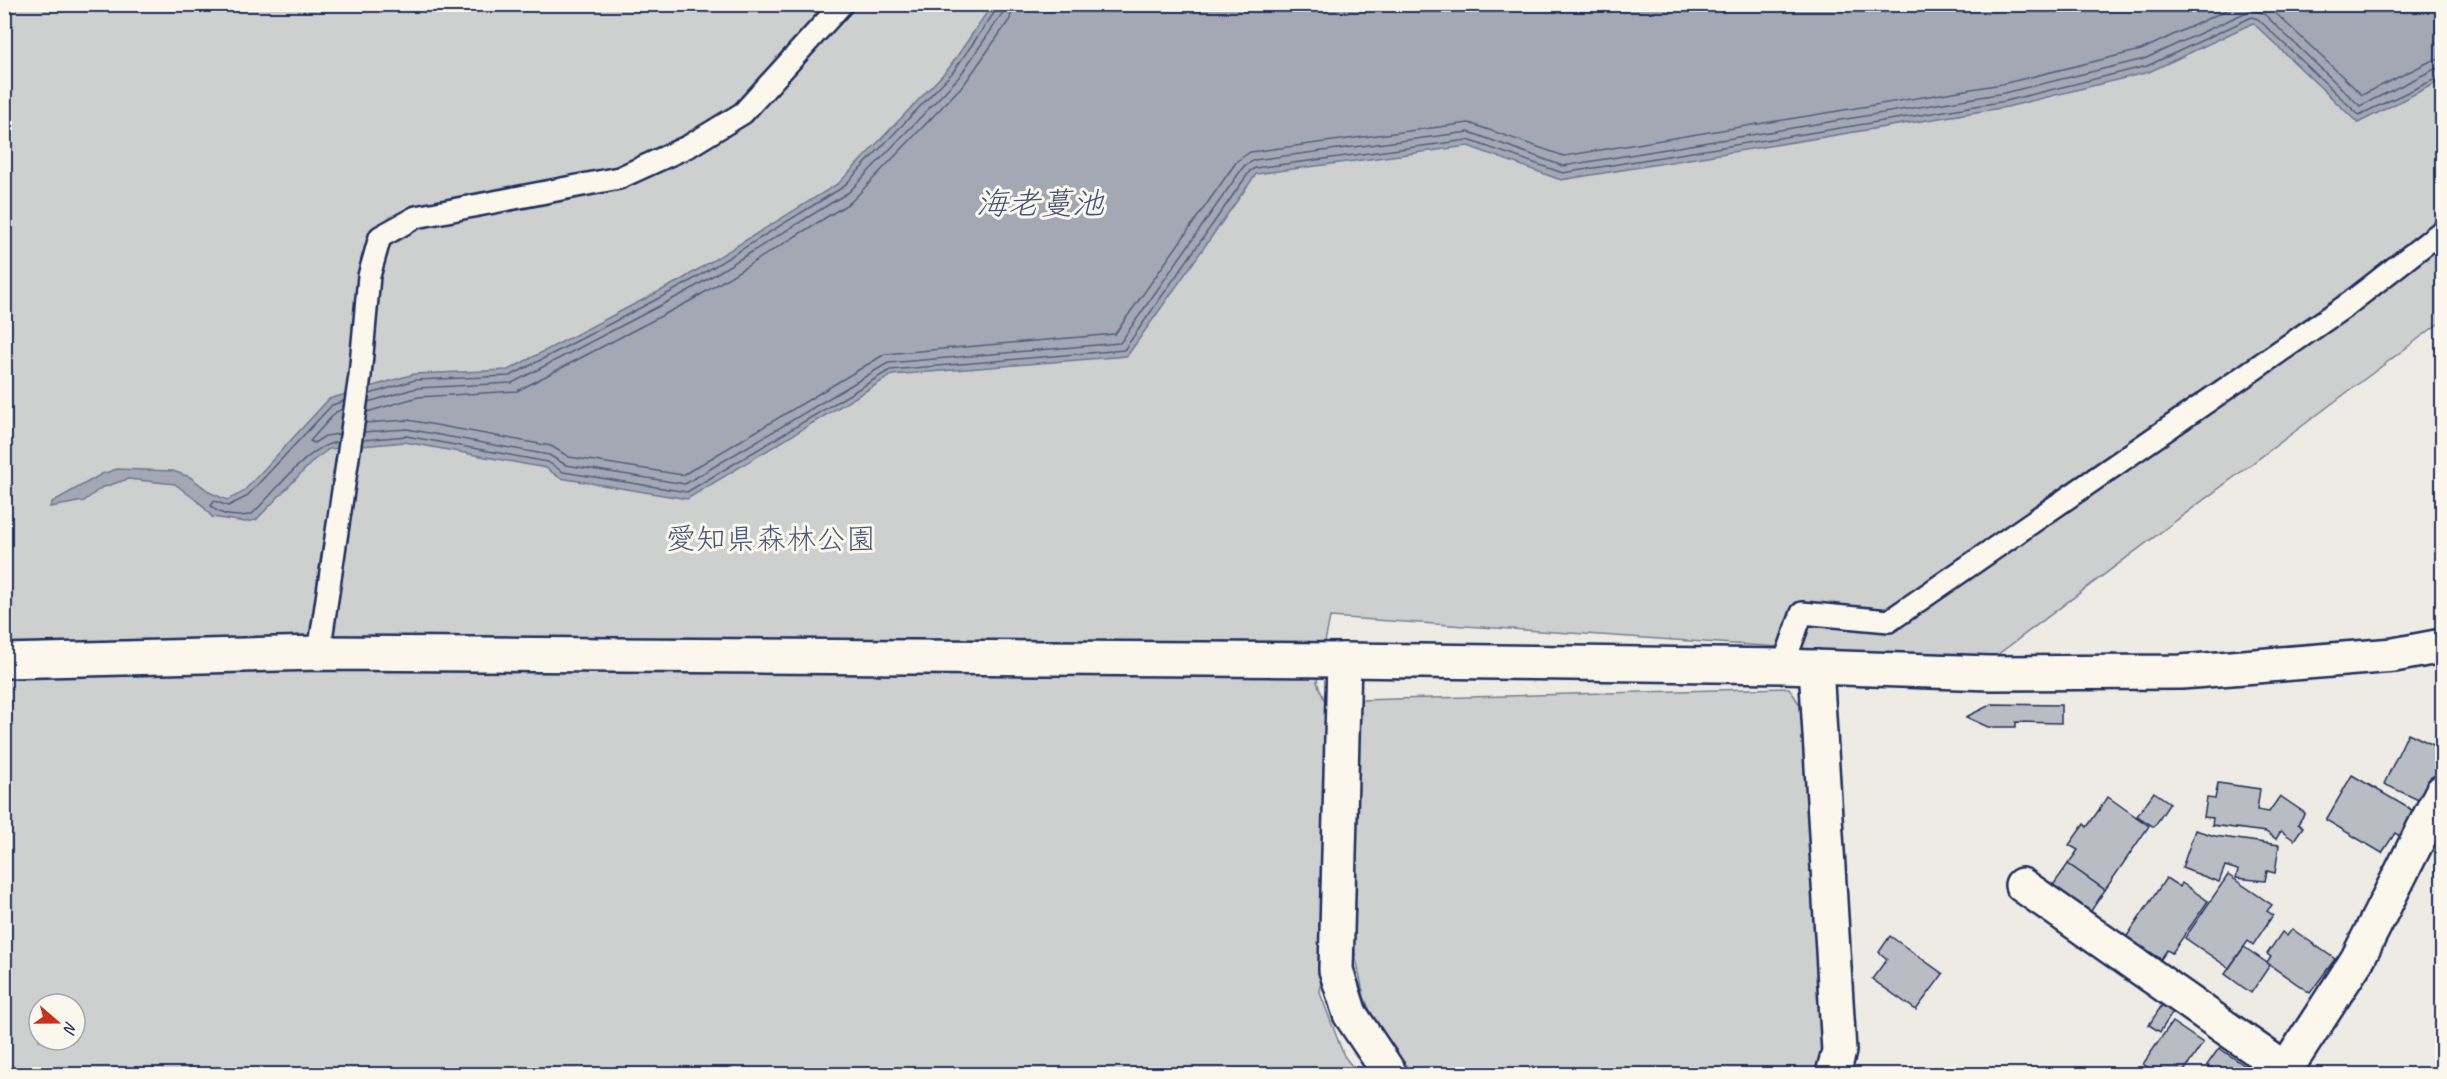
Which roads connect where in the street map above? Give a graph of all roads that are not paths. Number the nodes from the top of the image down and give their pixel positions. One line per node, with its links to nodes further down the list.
1 (842, 4): 4 (lane)
2 (2442, 231): 7 (lane)
3 (2442, 646): 8 (street)
4 (319, 653): 5 (street); 6 (street)
5 (1344, 660): 7 (street); 12 (street)
6 (4, 661)
7 (1783, 666): 8 (street)
8 (1816, 667): 13 (street)
9 (2442, 792): 11 (street)
10 (2022, 885): 11 (street)
11 (2284, 1072)
12 (1390, 1074)
13 (1833, 1074)

